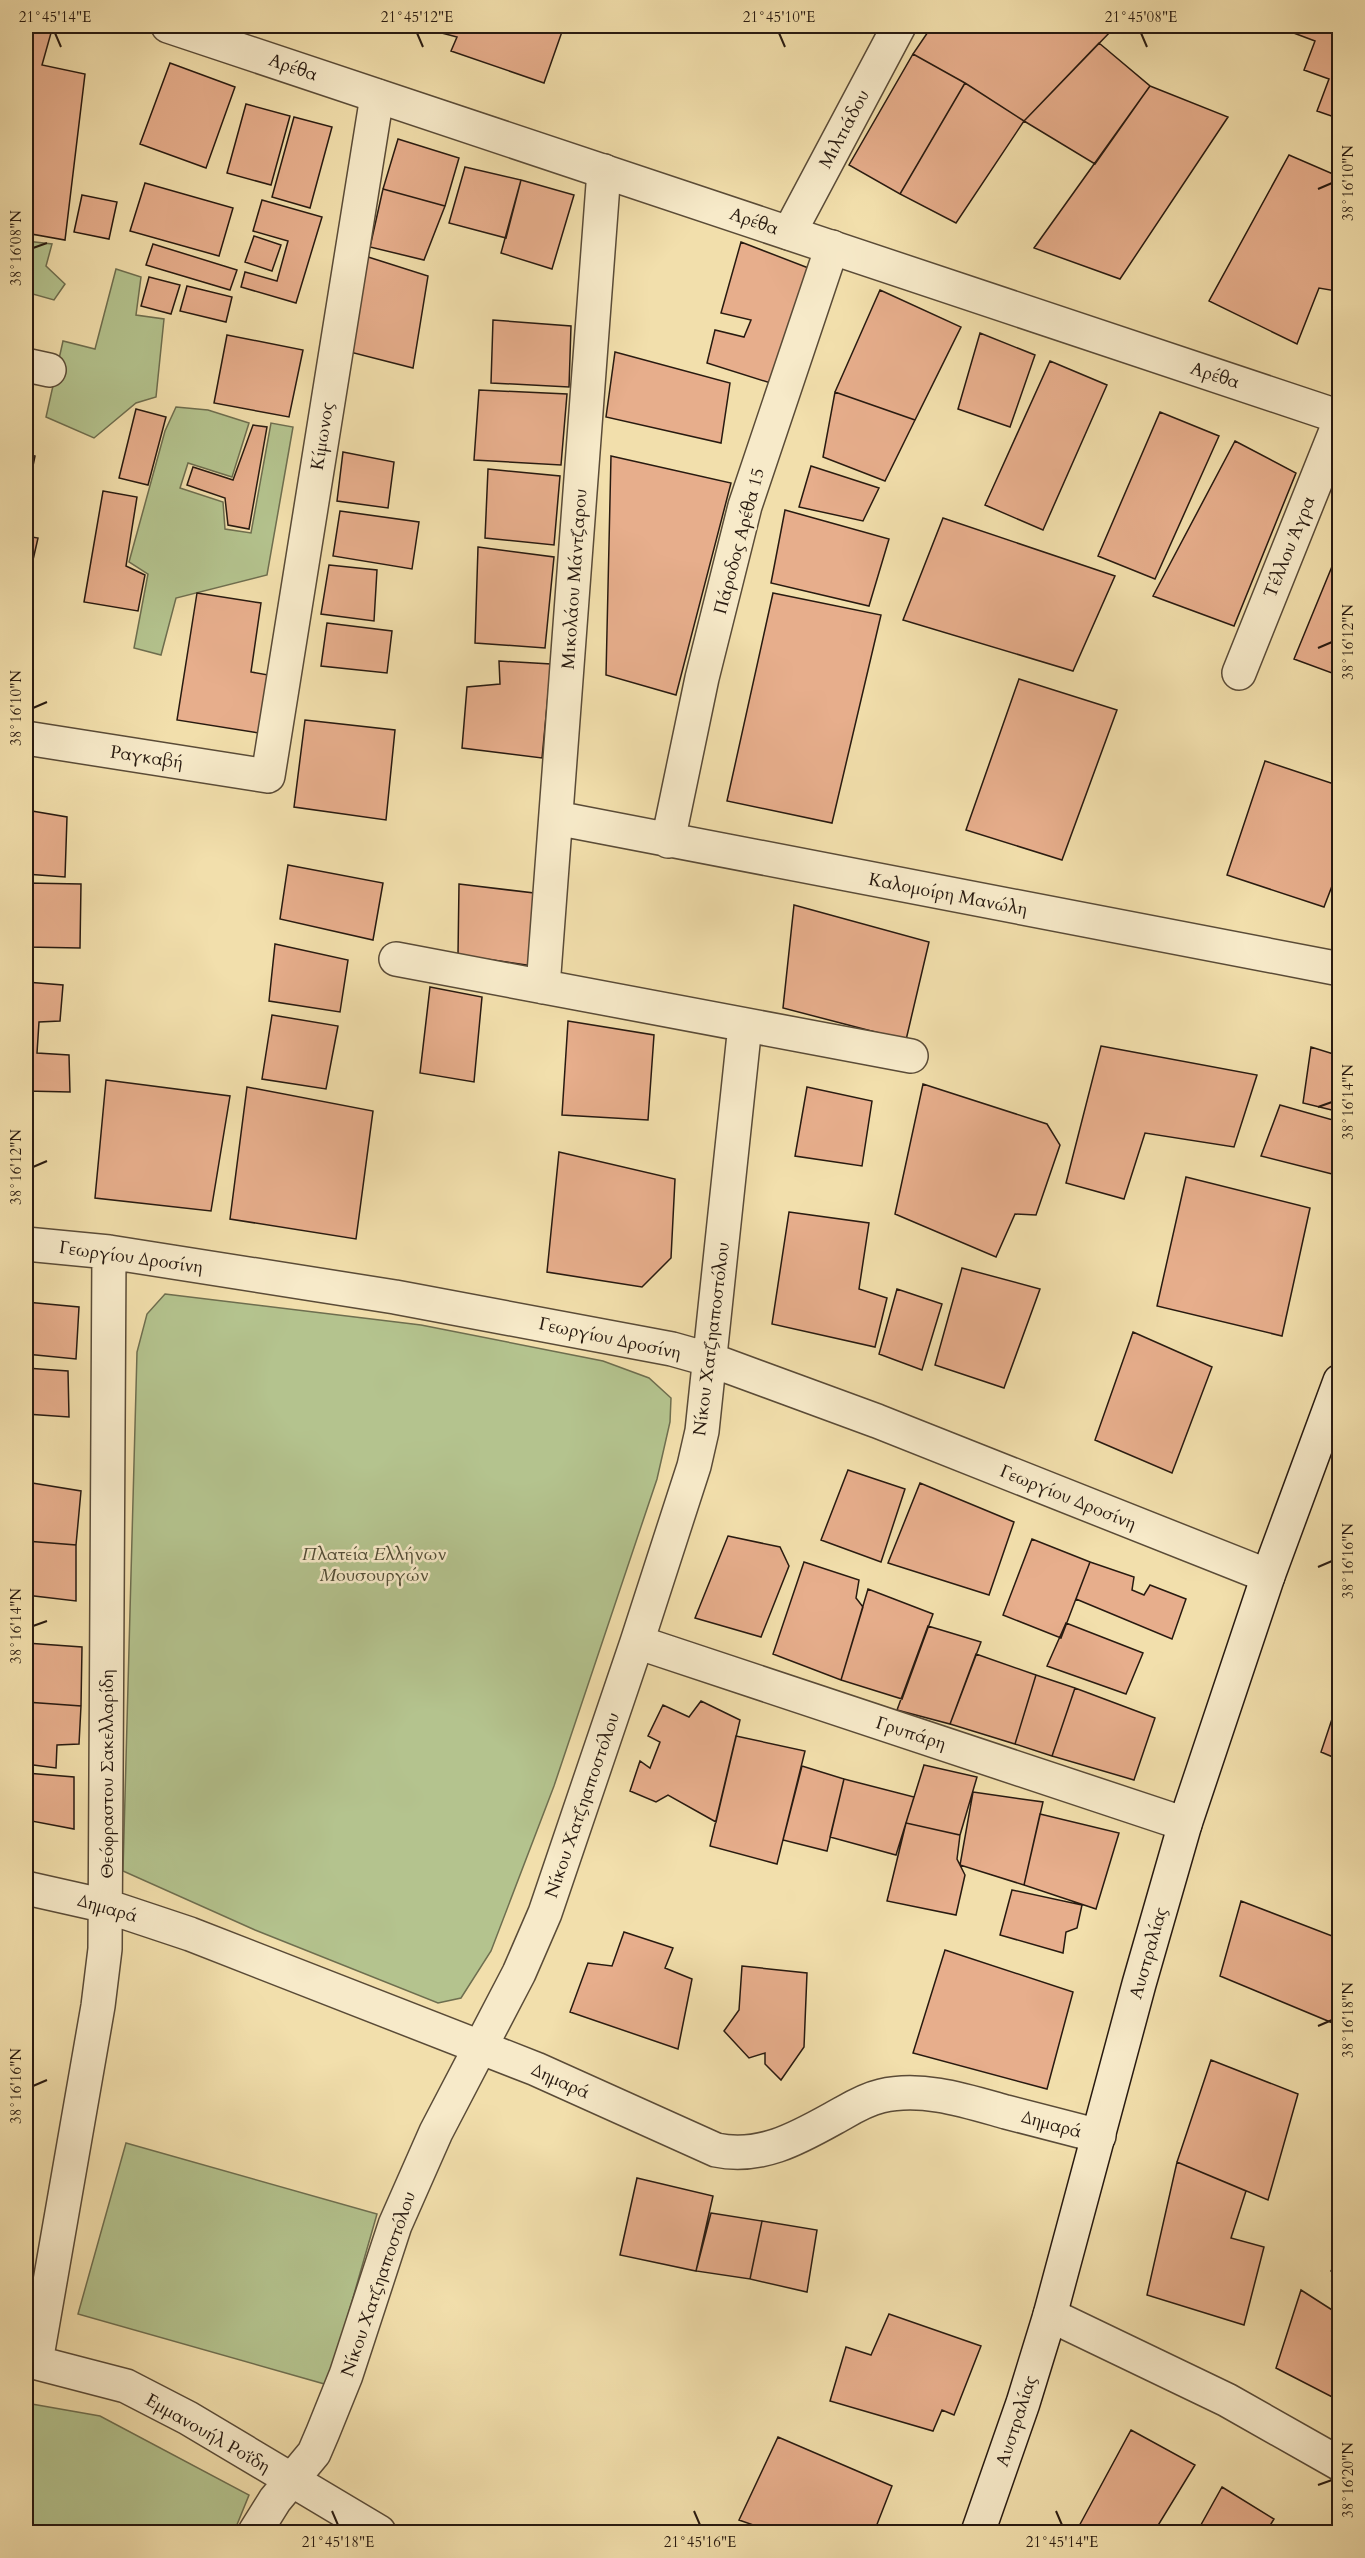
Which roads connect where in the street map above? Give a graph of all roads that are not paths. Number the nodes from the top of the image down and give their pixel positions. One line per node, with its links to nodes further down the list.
1 (168, 26): 3 (street, Αρέθα)
2 (898, 26): 5 (street, Μιλτιάδου)
3 (377, 96): 4 (street, Αρέθα); 10 (street, Κίμωνος)
4 (604, 171): 5 (street, Αρέθα); 11 (street, Μικολάου Μάντζαρου)
5 (789, 232): 6 (street, Αρέθα)
6 (831, 247): 7 (street, Αρέθα); 12 (street, Πάροδος Αρέθα 15)
7 (1340, 419): 8 (street, Τέλλου Άγρα)
8 (1239, 673)
9 (26, 738): 10 (street, Ραγκαβή)
10 (268, 776)
11 (556, 819): 12 (street, Καλομοίρη Μανώλη); 15 (street, Μικολάου Μάντζαρου)
12 (668, 841): 14 (street, Καλομοίρη Μανώλη)
13 (396, 959): 15 (street)
14 (1340, 969)
15 (543, 987): 16 (street)
16 (744, 1025): 17 (street); 20 (street, Νίκου Χατζηαποστόλου)
17 (912, 1056)
18 (26, 1244): 19 (street, Γεωργίου Δροσίνη)
19 (109, 1252): 20 (street, Γεωργίου Δροσίνη); 26 (street, Θεόφραστου Σακελλαρίδη)
20 (711, 1360): 22 (street, Γεωργίου Δροσίνη); 23 (street, Νίκου Χατζηαποστόλου)
21 (1340, 1381): 22 (street, Αυστραλίας)
22 (1268, 1576): 24 (street, Αυστραλίας)
23 (637, 1642): 24 (street, Γρυπάρη); 27 (street, Νίκου Χατζηαποστόλου)
24 (1185, 1824): 28 (street, Αυστραλίας)
25 (26, 1888): 26 (street, Δημαρά)
26 (106, 1906): 27 (street, Δημαρά); 30 (street, Θεόφραστου Σακελλαρίδη)
27 (482, 2047): 28 (street, Δημαρά); 32 (street, Νίκου Χατζηαποστόλου)
28 (1099, 2136): 29 (street, Αυστραλίας)
29 (1050, 2315): 31 (street); 35 (street, Αυστραλίας)
30 (31, 2361): 32 (street, Εμμανουήλ Ροΐδη)
31 (1340, 2464)
32 (292, 2482): 33 (street, Νίκου Χατζηαποστόλου); 34 (street, Εμμανουήλ Ροΐδη)
33 (255, 2532)
34 (379, 2532)
35 (978, 2532)

